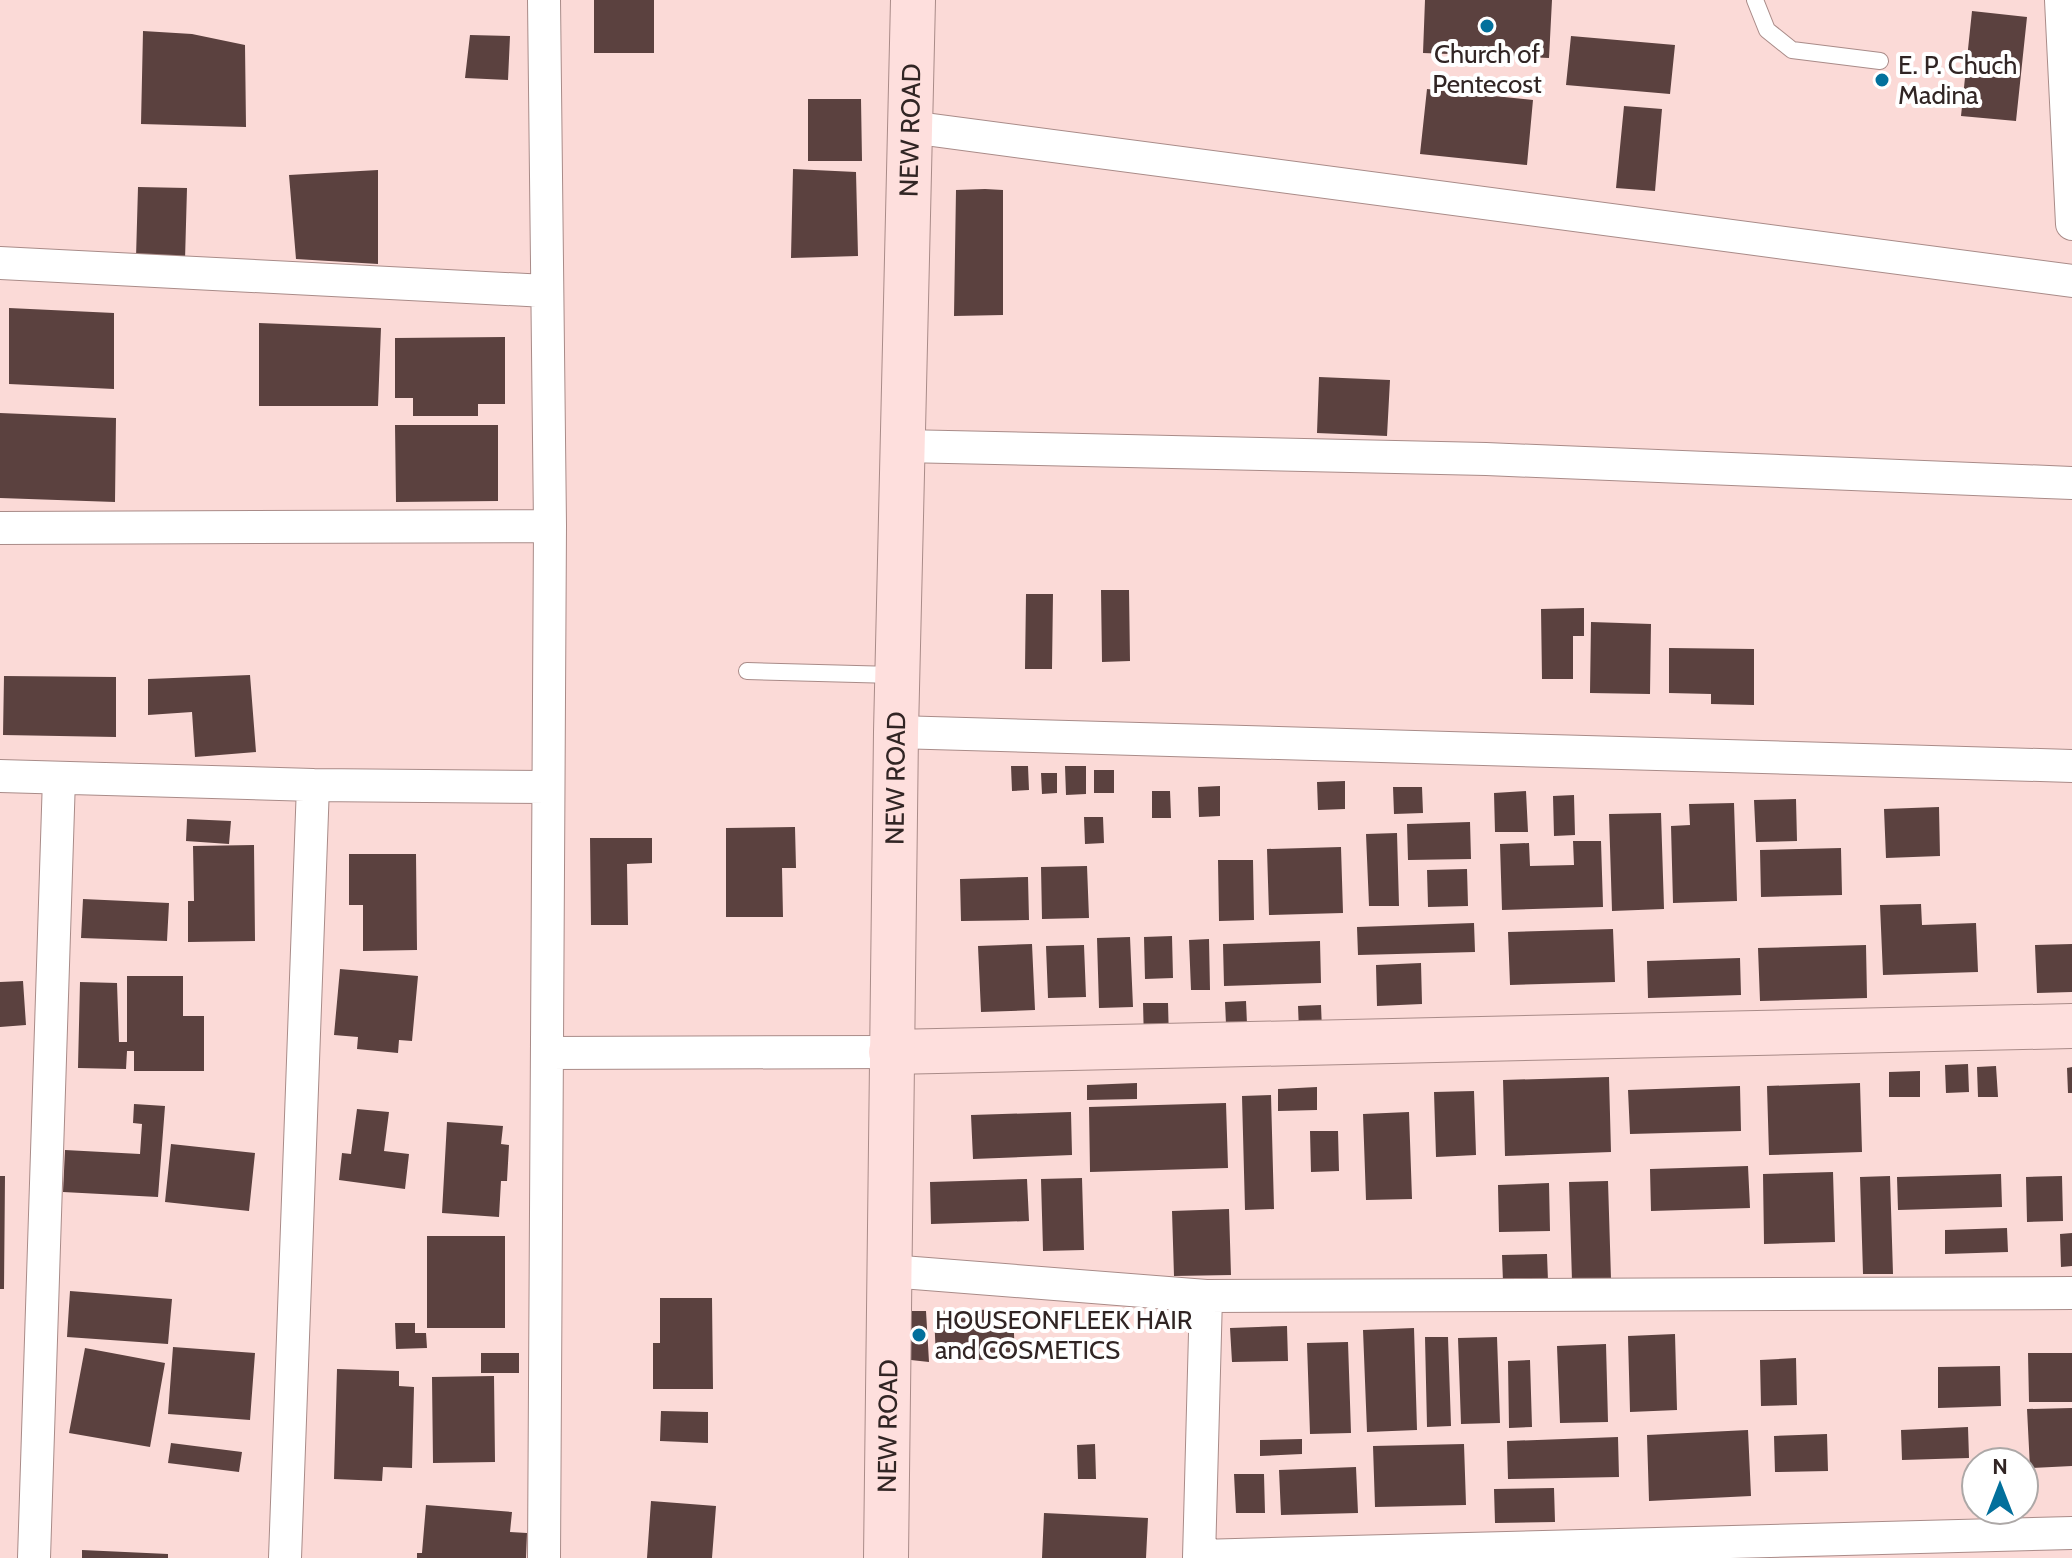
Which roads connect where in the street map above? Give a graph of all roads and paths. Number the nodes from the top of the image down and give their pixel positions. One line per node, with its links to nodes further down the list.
1 (544, 0): 10 (street)
2 (913, 0): 6 (street, NEW ROAD)
3 (1755, 0): 5 (lane)
4 (2061, 0): 7 (street)
5 (1880, 61)
6 (910, 127): 9 (street); 11 (street, NEW ROAD)
7 (2072, 224)
8 (0, 263): 10 (street)
9 (2072, 281)
10 (546, 291): 13 (street)
11 (902, 446): 12 (street); 16 (street, NEW ROAD)
12 (2072, 483)
13 (550, 526): 14 (street); 22 (street)
14 (0, 528)
15 (747, 671): 16 (lane)
16 (897, 676): 17 (street, NEW ROAD)
17 (896, 732): 18 (street); 24 (street, NEW ROAD)
18 (2072, 766)
19 (0, 776): 20 (street)
20 (59, 778): 21 (street); 31 (street)
21 (313, 785): 22 (street); 32 (street)
22 (547, 787): 25 (street)
23 (2072, 1026): 24 (street)
24 (891, 1052): 25 (street); 26 (street, NEW ROAD)
25 (547, 1053): 33 (street)
26 (889, 1271): 28 (street); 34 (street, NEW ROAD)
27 (2072, 1293): 28 (street)
28 (1206, 1296): 30 (street)
29 (2072, 1533): 30 (street)
30 (1199, 1557)
31 (34, 1558)
32 (285, 1558)
33 (544, 1558)
34 (886, 1558)

